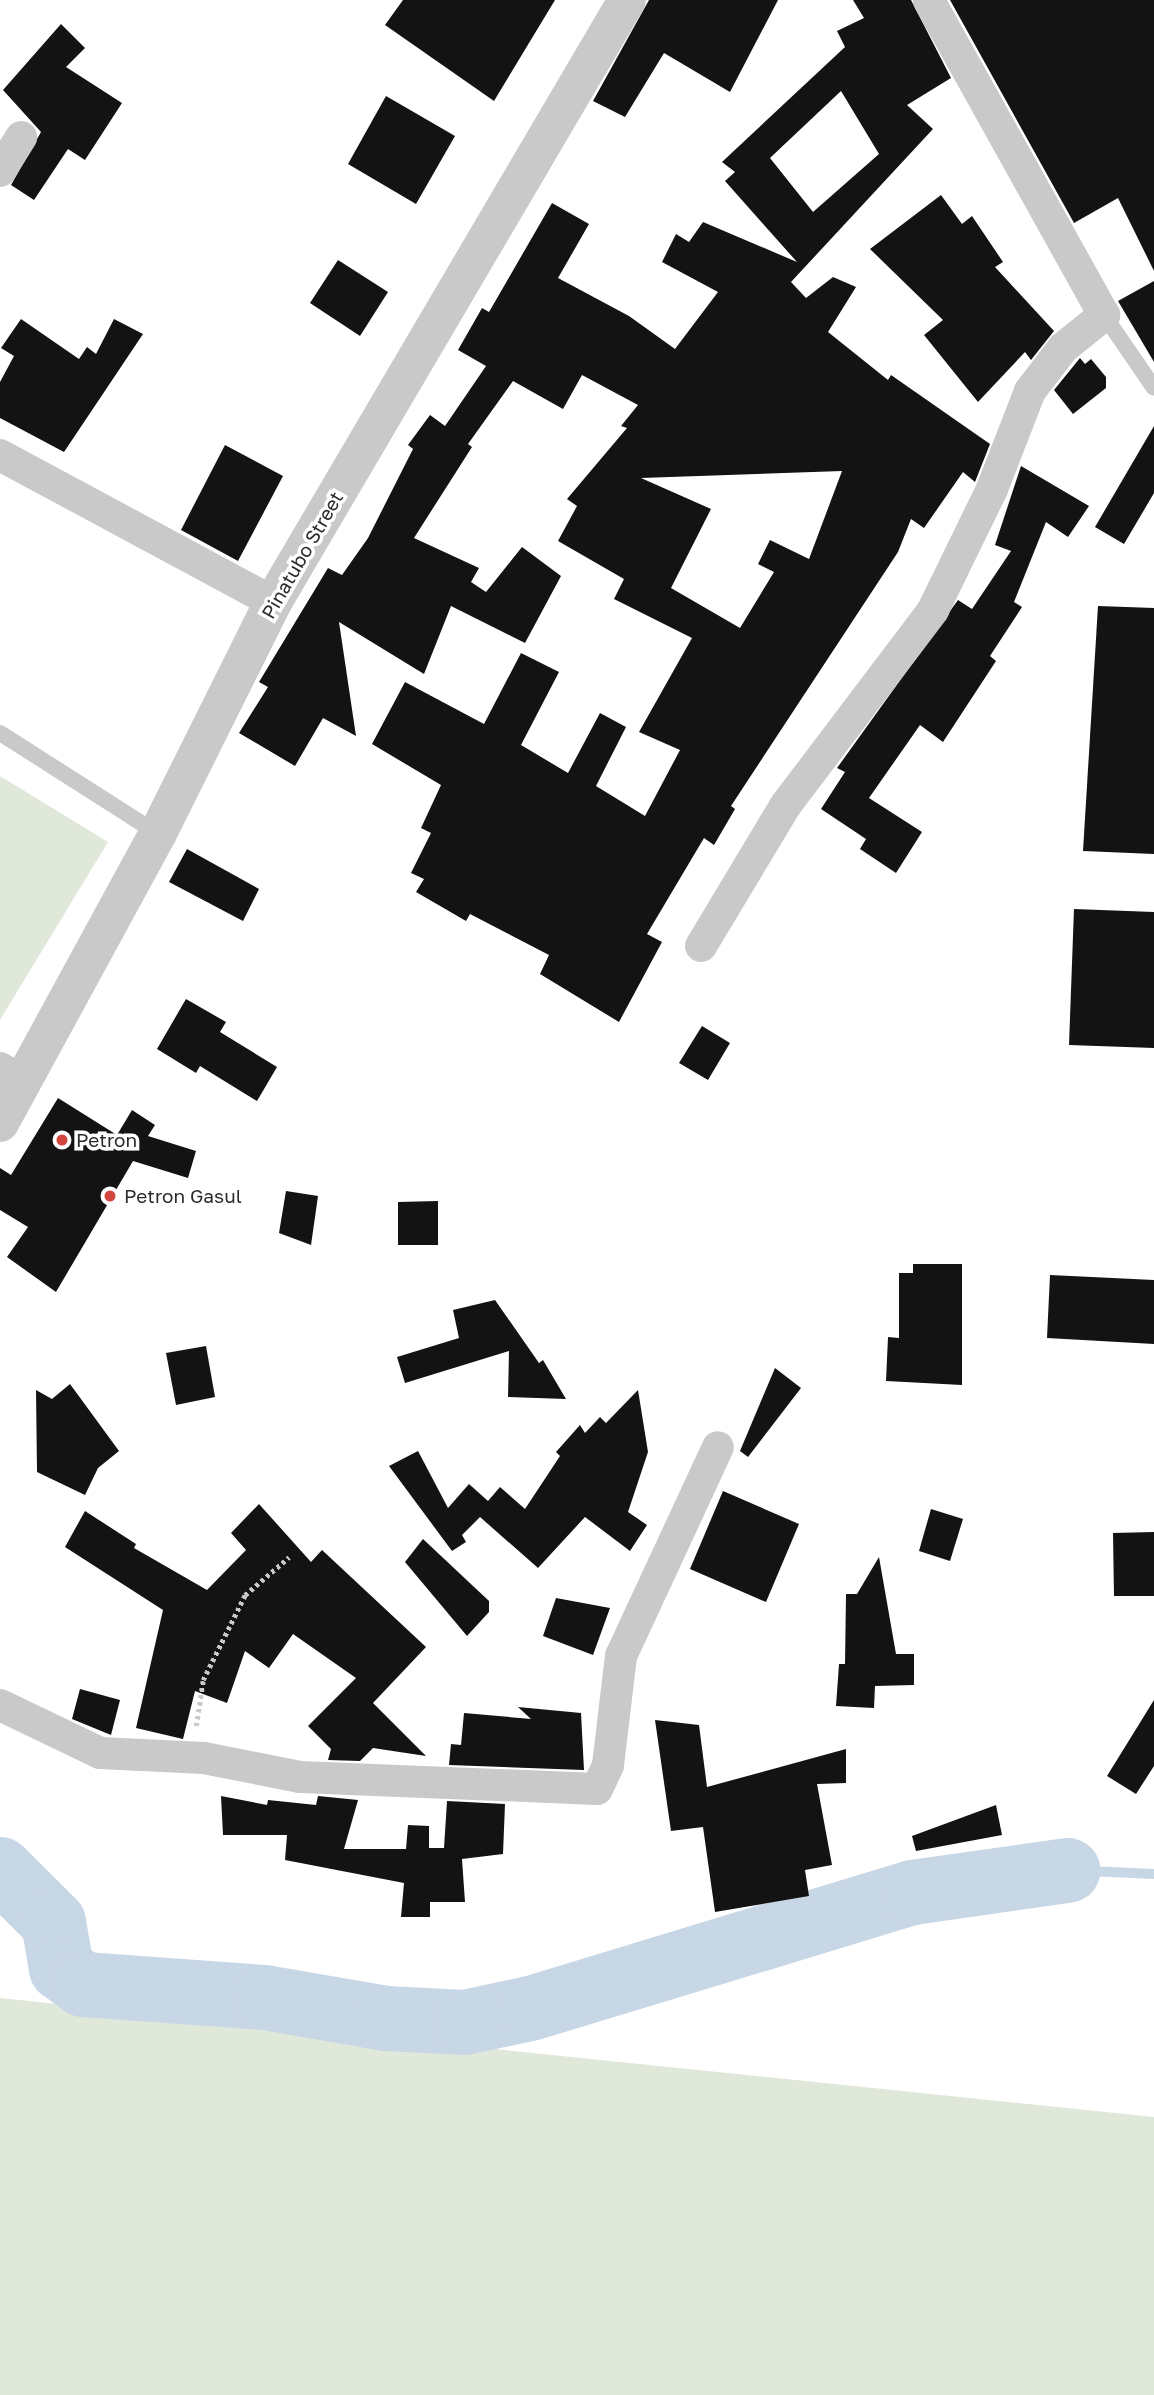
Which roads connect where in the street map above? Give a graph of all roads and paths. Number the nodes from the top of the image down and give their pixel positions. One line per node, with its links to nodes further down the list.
1 (627, 0): 8 (street, Pinatubo Street)
2 (929, 0): 5 (street)
3 (21, 137): 4 (street)
4 (0, 171)
5 (1104, 315): 6 (lane); 11 (street)
6 (1154, 388)
7 (0, 455): 8 (street)
8 (274, 602): 10 (street, Pinatubo Street)
9 (0, 733): 10 (lane)
10 (158, 833): 12 (street, Pinatubo Street)
11 (701, 946)
12 (12, 1075): 13 (street, Pinatubo Street)
13 (0, 1123)
14 (718, 1447): 17 (street)
15 (289, 1557): 17 (path)
16 (0, 1705): 17 (street)
17 (192, 1758)

